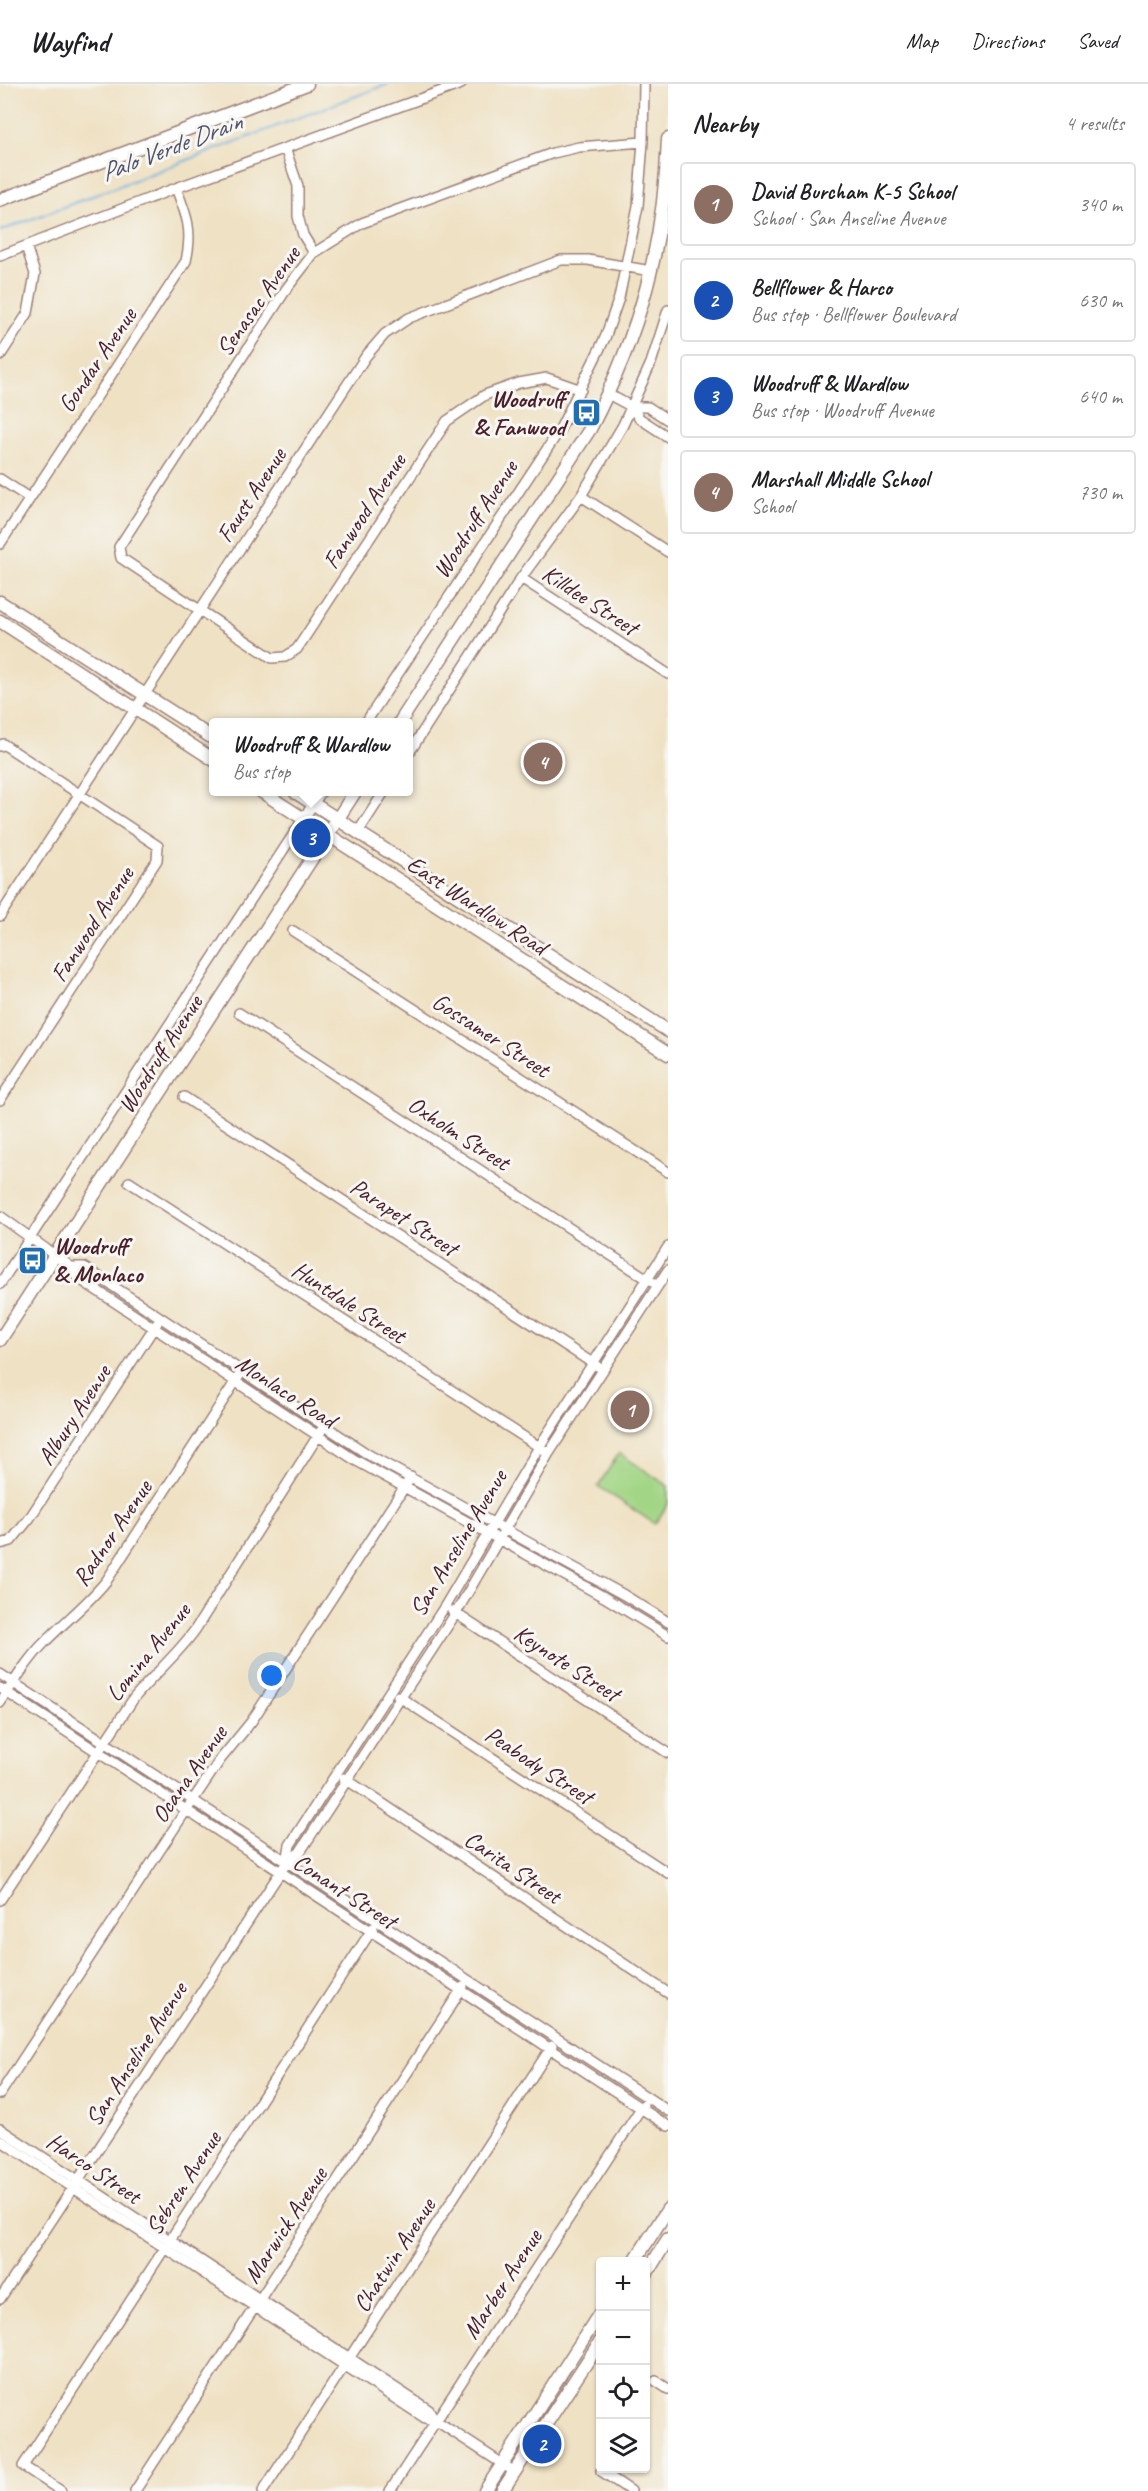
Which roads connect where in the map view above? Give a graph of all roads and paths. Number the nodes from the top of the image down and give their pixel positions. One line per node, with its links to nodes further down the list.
1 (307, 84): 8 (main road)
2 (461, 84): 6 (street)
3 (644, 84): 5 (street, Woodruff Avenue)
4 (668, 139): 13 (main road, Woodruff Avenue)
5 (643, 142): 10 (street, Senasac Avenue); 12 (street, Woodruff Avenue)
6 (285, 148): 7 (street); 10 (street)
7 (176, 188): 9 (street); 23 (street, Gondar Avenue)
8 (0, 200)
9 (26, 246): 11 (street); 15 (street)
10 (314, 253): 28 (street, Senasac Avenue)
11 (0, 256)
12 (625, 266): 13 (street, Faust Avenue); 16 (street, Woodruff Avenue); 28 (street, Faust Avenue)
13 (651, 271): 17 (main road, Woodruff Avenue)
14 (667, 317): 18 (street)
15 (0, 356)
16 (581, 390): 28 (street, Fanwood Avenue); 33 (street, Woodruff Avenue)
17 (608, 394): 18 (street); 34 (main road, Woodruff Avenue)
18 (632, 407): 19 (street); 20 (street); 22 (street)
19 (668, 420)
20 (668, 437)
21 (0, 479): 23 (street)
22 (581, 496): 25 (street); 26 (street)
23 (29, 498): 24 (street, Gondar Avenue)
24 (0, 544)
25 (668, 552)
26 (521, 578): 30 (street, Killdee Street); 36 (street)
27 (0, 602): 31 (main road)
28 (200, 609): 31 (street, Faust Avenue)
29 (0, 621): 32 (main road)
30 (668, 675)
31 (146, 695): 32 (street, Faust Avenue); 35 (main road)
32 (136, 711): 38 (main road); 39 (street, Faust Avenue)
33 (369, 718)
34 (403, 718)
35 (209, 736)
36 (413, 745)
37 (0, 746): 39 (street)
38 (209, 757)
39 (81, 793): 50 (street, Faust Avenue); 56 (street, Fanwood Avenue)
40 (268, 796): 46 (main road, East Wardlow Road)
41 (302, 796): 45 (main road, East Wardlow Road)
42 (318, 796): 45 (street, Woodruff Avenue)
43 (352, 796): 47 (main road, Woodruff Avenue)
44 (381, 796): 48 (street)
45 (313, 803): 46 (street, Woodruff Avenue); 47 (main road, East Wardlow Road)
46 (304, 819): 49 (main road, East Wardlow Road); 60 (street, Woodruff Avenue)
47 (338, 819): 48 (main road, East Wardlow Road); 49 (main road, Woodruff Avenue)
48 (358, 831): 53 (main road, East Wardlow Road)
49 (328, 834): 54 (main road, East Wardlow Road); 62 (main road, Woodruff Avenue)
50 (0, 916)
51 (293, 931): 57 (street, Gossamer Street)
52 (239, 1013): 65 (street, Oxholm Street)
53 (668, 1031)
54 (668, 1054)
55 (184, 1096): 71 (street, Parapet Street)
56 (0, 1100)
57 (668, 1173)
58 (129, 1182): 77 (street, Huntdale Street)
59 (0, 1216): 60 (street, Monlaco Road)
60 (29, 1237): 62 (street, Monlaco Road); 66 (street, Woodruff Avenue)
61 (668, 1248): 65 (street, San Anseline Avenue)
62 (55, 1256): 63 (street, Monlaco Road); 70 (main road, Woodruff Avenue)
63 (71, 1267): 68 (street, Monlaco Road); 69 (street, Monlaco Road)
64 (668, 1270): 67 (street, San Anseline Avenue)
65 (647, 1279): 67 (street, Oxholm Street); 71 (street, San Anseline Avenue)
66 (0, 1284)
67 (657, 1286): 72 (street, San Anseline Avenue)
68 (160, 1318): 69 (street, Albury Avenue); 73 (street, Monlaco Road)
69 (154, 1328): 74 (street, Monlaco Road); 85 (street, Albury Avenue)
70 (0, 1341)
71 (592, 1363): 72 (street, Parapet Street); 77 (street, San Anseline Avenue)
72 (602, 1369): 78 (street, San Anseline Avenue)
73 (242, 1372): 74 (street, Radnor Avenue); 75 (street, Monlaco Road)
74 (235, 1382): 76 (street, Monlaco Road); 91 (street, Radnor Avenue)
75 (323, 1426): 76 (street, Lomina Avenue); 79 (street, Monlaco Road)
76 (318, 1436): 80 (street, Monlaco Road); 96 (street, Lomina Avenue)
77 (539, 1447): 78 (street, Huntdale Street); 81 (street, San Anseline Avenue)
78 (549, 1453): 82 (street, San Anseline Avenue)
79 (411, 1477): 80 (street, Ocana Avenue); 81 (street, Monlaco Road)
80 (404, 1488): 83 (street, Monlaco Road); 101 (street, Ocana Avenue)
81 (494, 1524): 82 (street, Monlaco Road); 83 (street, San Anseline Avenue)
82 (504, 1529): 84 (street, San Anseline Avenue); 88 (street, Monlaco Road)
83 (488, 1535): 84 (street, Monlaco Road); 86 (street, San Anseline Avenue)
84 (498, 1539): 87 (street, San Anseline Avenue); 89 (street, Monlaco Road)
85 (0, 1544)
86 (445, 1606): 87 (street, Keynote Street); 93 (street, San Anseline Avenue)
87 (456, 1614): 94 (street, San Anseline Avenue); 98 (street, Keynote Street)
88 (668, 1622)
89 (668, 1636)
90 (0, 1674): 91 (street, Conant Street)
91 (14, 1682): 92 (street, Radnor Avenue); 96 (street, Conant Street)
92 (3, 1690): 95 (street, Radnor Avenue); 97 (street, Conant Street)
93 (389, 1690): 94 (street, Peabody Street); 99 (street, San Anseline Avenue)
94 (401, 1698): 100 (street, San Anseline Avenue); 105 (street, Peabody Street)
95 (0, 1703)
96 (104, 1742): 97 (street, Lomina Avenue); 101 (street, Conant Street)
97 (98, 1751): 102 (street, Conant Street); 106 (street, Lomina Avenue)
98 (668, 1754)
99 (337, 1773): 100 (street, Carita Street); 103 (street, San Anseline Avenue)
100 (347, 1780): 103 (street, San Anseline Avenue); 111 (street, Carita Street)
101 (193, 1800): 102 (street, Ocana Avenue); 103 (street, Conant Street)
102 (187, 1810): 104 (street, Conant Street); 114 (street, Ocana Avenue)
103 (286, 1862): 104 (street, San Anseline Avenue); 107 (street, Conant Street)
104 (280, 1872): 108 (street, Conant Street); 121 (street, San Anseline Avenue)
105 (668, 1873)
106 (0, 1900)
107 (377, 1921): 108 (street, Sebren Avenue); 109 (street, Conant Street)
108 (371, 1931): 110 (street, Conant Street); 124 (street, Sebren Avenue)
109 (468, 1980): 110 (street, Marwick Avenue); 112 (street, Conant Street)
110 (461, 1990): 113 (street, Conant Street); 128 (street, Marwick Avenue)
111 (668, 1993)
112 (557, 2039): 113 (street, Chatwin Avenue); 115 (street, Conant Street)
113 (550, 2049): 116 (street, Conant Street); 131 (street, Chatwin Avenue)
114 (0, 2094)
115 (647, 2098): 116 (street, Marber Avenue); 117 (street, Conant Street)
116 (640, 2108): 118 (street, Conant Street); 134 (street, Marber Avenue)
117 (668, 2112)
118 (668, 2126)
119 (0, 2129): 121 (street, Harco Street)
120 (0, 2140): 121 (street, Harco Street)
121 (74, 2184): 124 (street, Harco Street); 127 (street, San Anseline Avenue)
122 (668, 2209): 125 (main road)
123 (668, 2239): 126 (main road)
124 (166, 2245): 128 (street, Harco Street); 138 (street, Sebren Avenue)
125 (637, 2257)
126 (650, 2266)
127 (0, 2299)
128 (257, 2304): 131 (street, Harco Street); 139 (street, Marwick Avenue)
129 (596, 2319): 135 (main road)
130 (596, 2348): 136 (main road)
131 (348, 2363): 134 (street, Harco Street); 140 (street, Chatwin Avenue)
132 (656, 2380): 133 (street)
133 (668, 2389)
134 (435, 2420): 135 (street, Harco Street); 141 (street, Marber Avenue)
135 (503, 2464): 136 (street, Harco Street); 142 (main road)
136 (515, 2472): 143 (main road)
137 (604, 2473): 144 (street)
138 (61, 2491)
139 (135, 2491)
140 (262, 2491)
141 (390, 2491)
142 (485, 2491)
143 (502, 2491)
144 (631, 2491)

